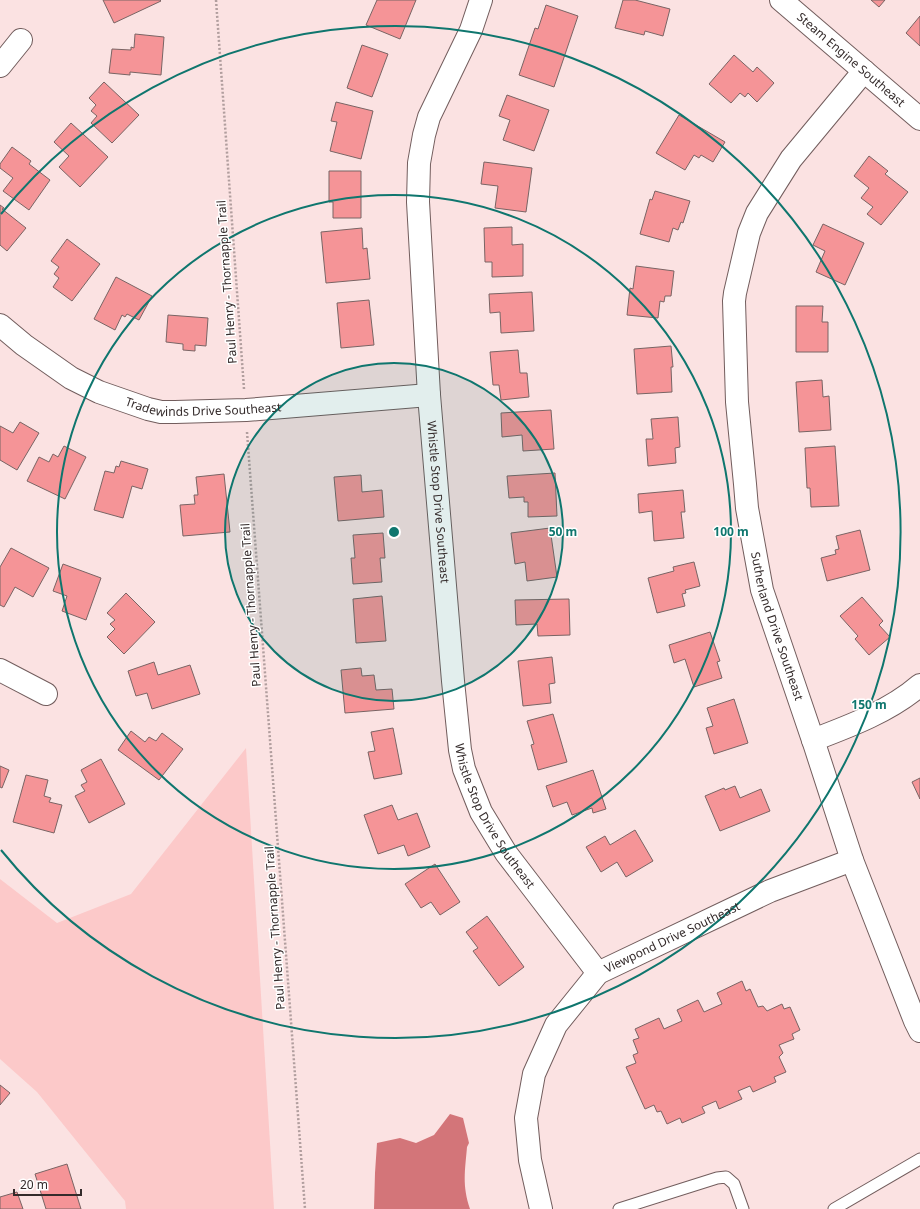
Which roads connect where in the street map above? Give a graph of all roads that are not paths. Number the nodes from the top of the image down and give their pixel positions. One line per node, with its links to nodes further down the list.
1 (481, 0): 8 (street, Whistle Stop Drive Southeast)
2 (781, 0): 5 (street, Steam Engine Southeast)
3 (21, 40): 4 (street)
4 (0, 66)
5 (864, 71): 6 (street, Steam Engine Southeast); 12 (street, Sutherland Drive Southeast)
6 (920, 120)
7 (0, 325): 8 (street, Tradewinds Drive Southeast)
8 (429, 395): 14 (street, Whistle Stop Drive Southeast)
9 (0, 670): 11 (street)
10 (920, 685): 12 (street)
11 (46, 694)
12 (813, 740): 13 (street, Sutherland Drive Southeast)
13 (852, 860): 14 (street, Viewpond Drive Southeast); 15 (street, Sutherland Drive Southeast)
14 (598, 973): 17 (street, Viewpond Drive Southeast)
15 (920, 1031)
16 (920, 1159): 20 (lane)
17 (541, 1209)
18 (619, 1209): 19 (lane)
19 (743, 1209)
20 (834, 1209)

